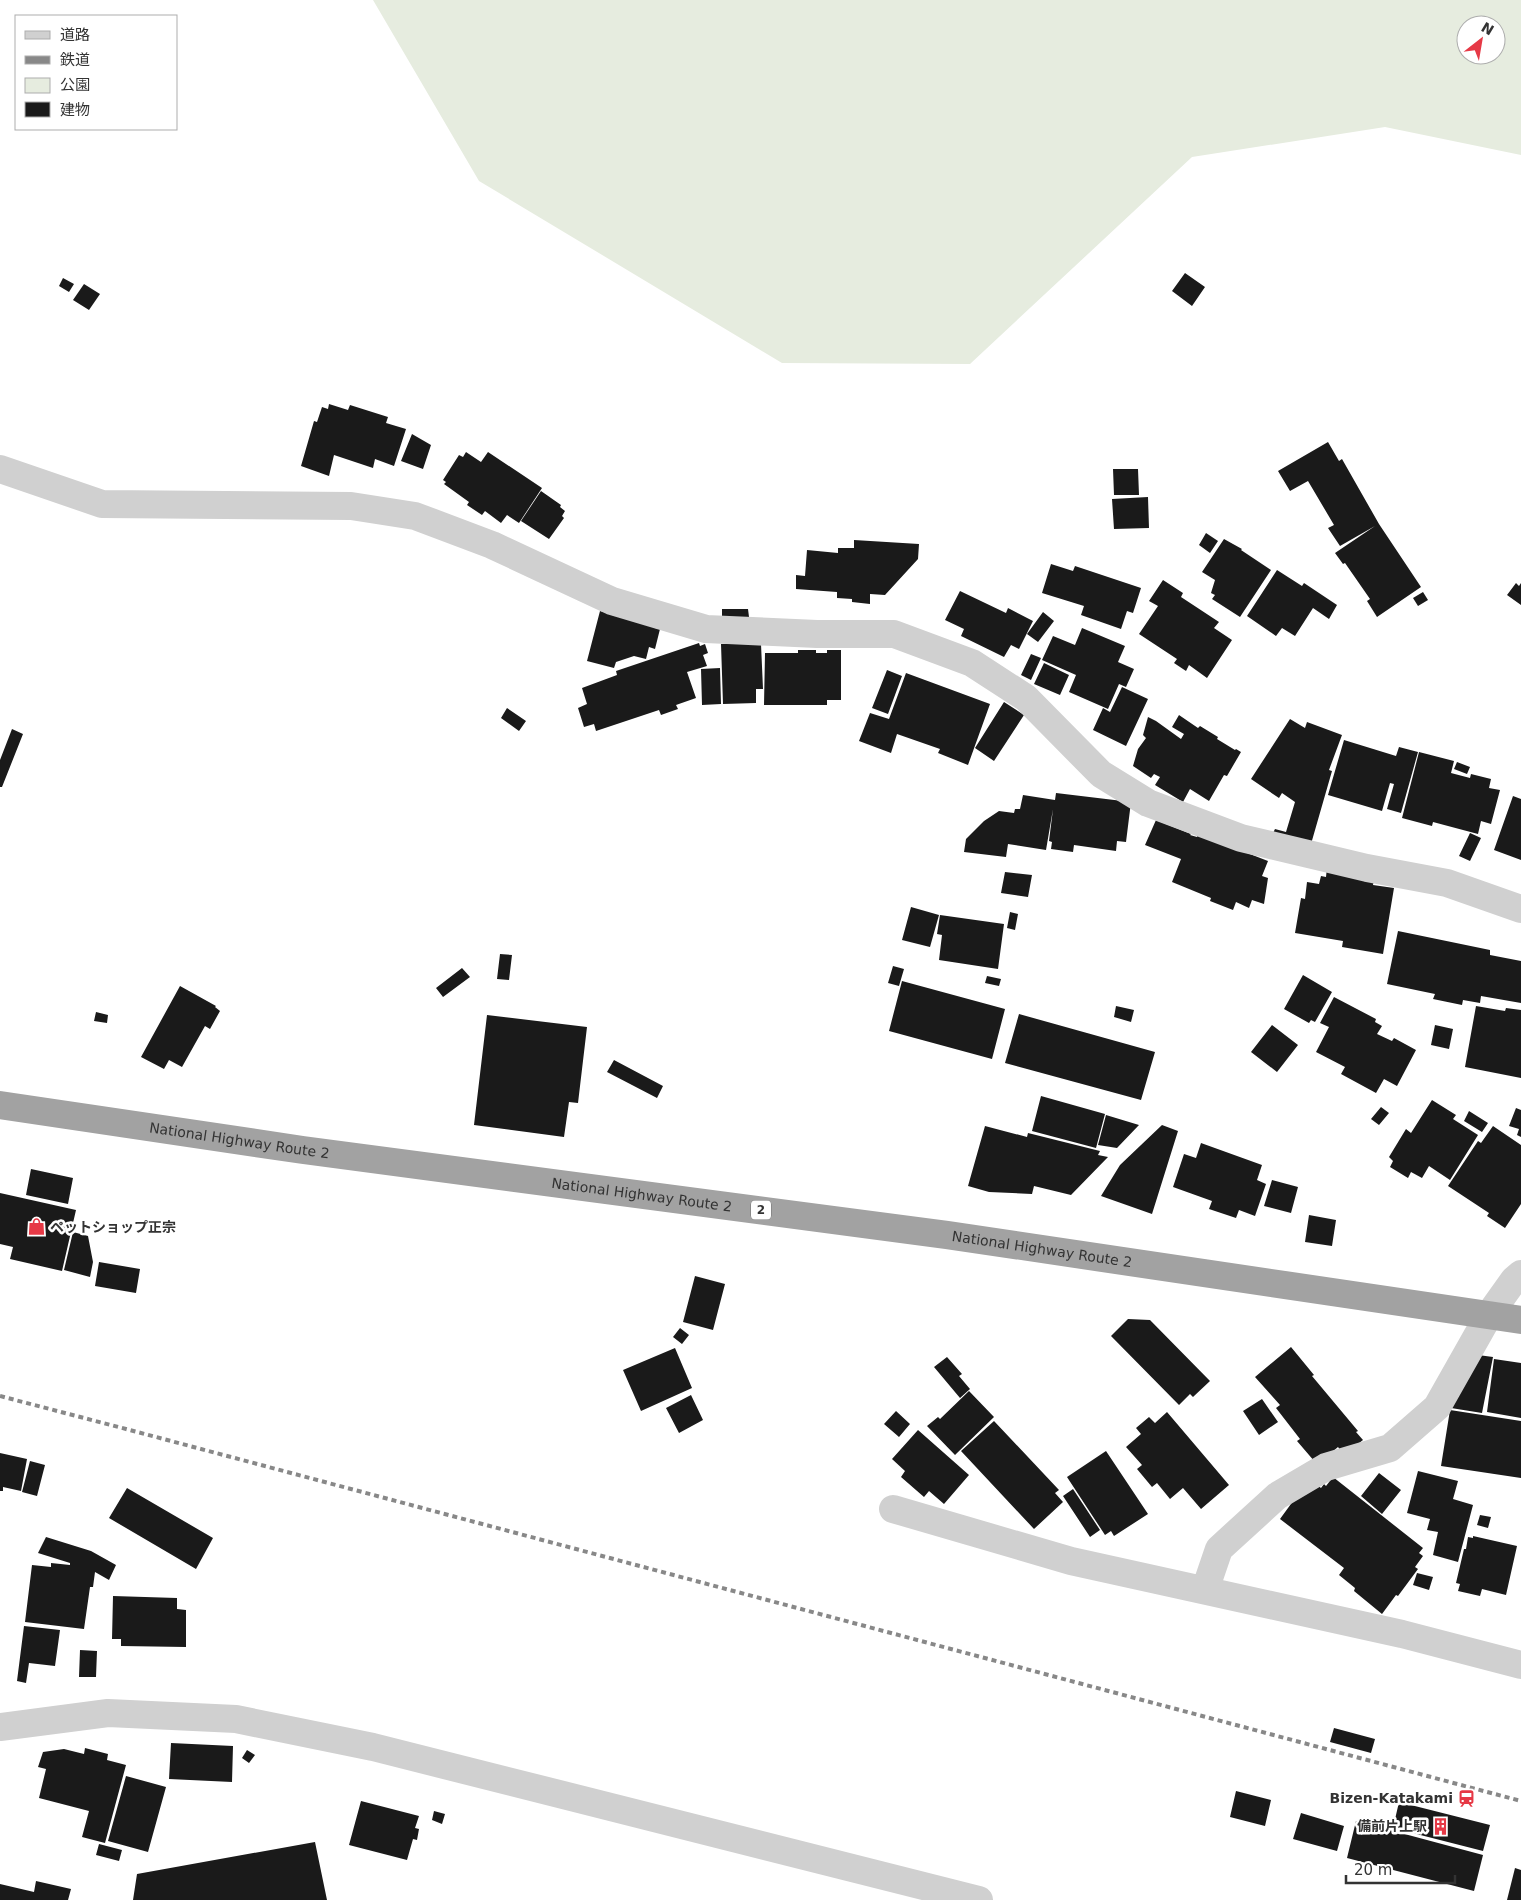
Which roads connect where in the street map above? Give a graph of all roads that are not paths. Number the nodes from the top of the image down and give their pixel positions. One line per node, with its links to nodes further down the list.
1 (0, 469): 2 (street)
2 (1521, 909)
3 (0, 1105): 5 (highway, National Highway Route 2 / 2)
4 (1521, 1274): 5 (street)
5 (1489, 1315): 6 (highway, National Highway Route 2 / 2); 8 (street)
6 (1521, 1320)
7 (893, 1509): 8 (street)
8 (1205, 1590): 9 (street)
9 (1521, 1665)
10 (0, 1726): 11 (street)
11 (979, 1900)

